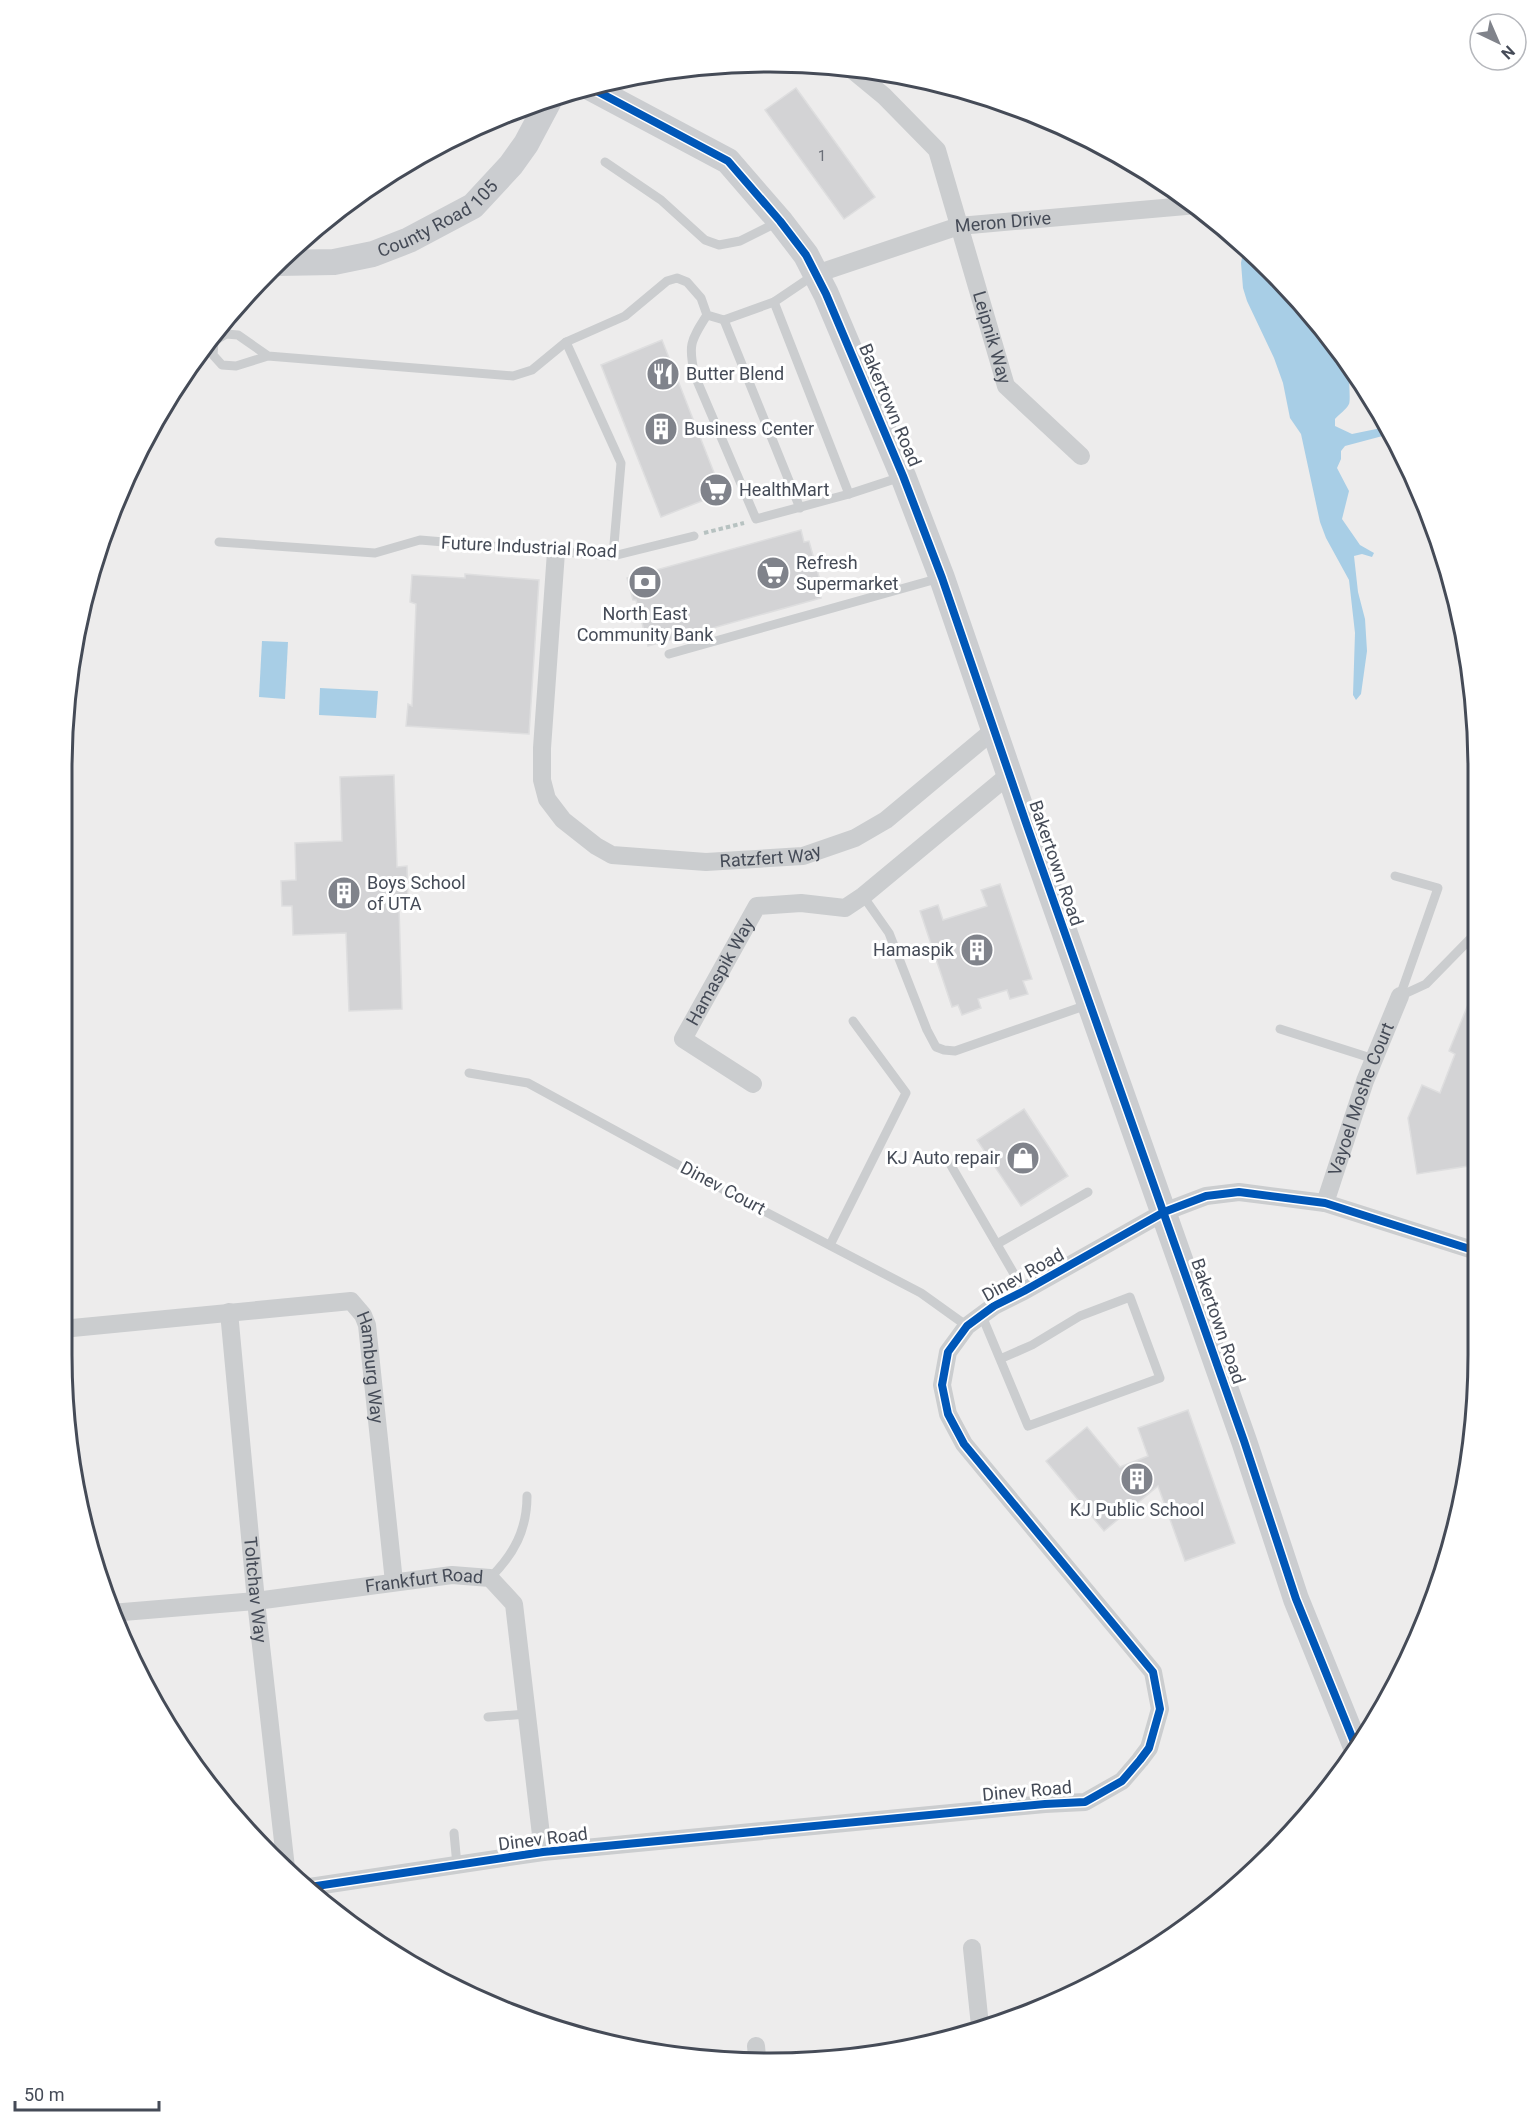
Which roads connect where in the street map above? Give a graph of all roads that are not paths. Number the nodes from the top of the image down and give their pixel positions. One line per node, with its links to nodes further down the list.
1 (862, 78): 7 (street, Leipnik Way)
2 (601, 93): 6 (street, Bakertown Road)
3 (545, 109): 8 (street, County Road 105)
4 (605, 162): 6 (lane)
5 (1182, 207): 7 (street, Meron Drive)
6 (780, 221): 9 (street, Bakertown Road)
7 (958, 226): 9 (street, Meron Drive); 17 (street, Leipnik Way)
8 (291, 263)
9 (816, 274): 10 (lane); 18 (street, Bakertown Road)
10 (774, 302): 12 (lane); 19 (lane)
11 (707, 315): 12 (lane); 14 (lane); 20 (lane)
12 (724, 320): 20 (lane)
13 (224, 335): 16 (lane)
14 (566, 342): 16 (lane); 24 (lane)
15 (213, 349): 16 (lane)
16 (268, 356)
17 (1081, 456)
18 (903, 476): 19 (lane); 25 (street, Bakertown Road)
19 (849, 494): 20 (lane)
20 (800, 508)
21 (694, 536): 24 (lane, Future Industrial Road)
22 (219, 542): 23 (lane, Future Industrial Road)
23 (556, 552): 24 (lane, Future Industrial Road); 27 (street, Ratzfert Way)
24 (613, 556)
25 (942, 578): 26 (lane); 27 (street, Bakertown Road)
26 (669, 654)
27 (995, 729): 28 (street, Bakertown Road)
28 (1010, 774): 30 (street, Hamaspik Way); 33 (street, Bakertown Road)
29 (1395, 876): 32 (lane)
30 (863, 896): 33 (lane); 38 (street, Hamaspik Way)
31 (1468, 941): 32 (lane)
32 (1400, 996): 36 (street, Vayoel Moshe Court)
33 (1089, 1004): 42 (street, Bakertown Road)
34 (852, 1021): 44 (lane)
35 (1280, 1029): 36 (lane)
36 (1374, 1059): 41 (street, Vayoel Moshe Court)
37 (469, 1073): 44 (lane, Dinev Court)
38 (753, 1084)
39 (949, 1162): 43 (lane)
40 (1088, 1192): 43 (lane)
41 (1324, 1203): 42 (street, Dinev Road); 45 (street, Dinev Road)
42 (1164, 1212): 46 (street, Dinev Road); 58 (street, Bakertown Road)
43 (997, 1244): 46 (lane)
44 (830, 1245): 48 (lane, Dinev Court)
45 (1468, 1248)
46 (1024, 1292): 48 (street, Dinev Road)
47 (229, 1312): 49 (street, Hamburg Way); 53 (street, Hamburg Way); 54 (street, Toltchav Way)
48 (974, 1321): 50 (lane); 60 (street, Dinev Road)
49 (72, 1328)
50 (1000, 1359): 50 (lane)
51 (527, 1496): 52 (lane)
52 (490, 1578): 53 (street, Frankfurt Road); 56 (street, Frankfurt Road)
53 (394, 1582): 54 (street, Frankfurt Road)
54 (256, 1601): 55 (street, Frankfurt Road); 61 (street, Toltchav Way)
55 (121, 1612)
56 (527, 1714): 57 (lane); 60 (street, Frankfurt Road)
57 (488, 1717)
58 (1352, 1739)
59 (454, 1833): 62 (lane)
60 (543, 1852): 62 (street, Dinev Road)
61 (285, 1857)
62 (458, 1865): 63 (street, Dinev Road)
63 (317, 1886)
64 (972, 1948): 65 (street)
65 (979, 2020)

